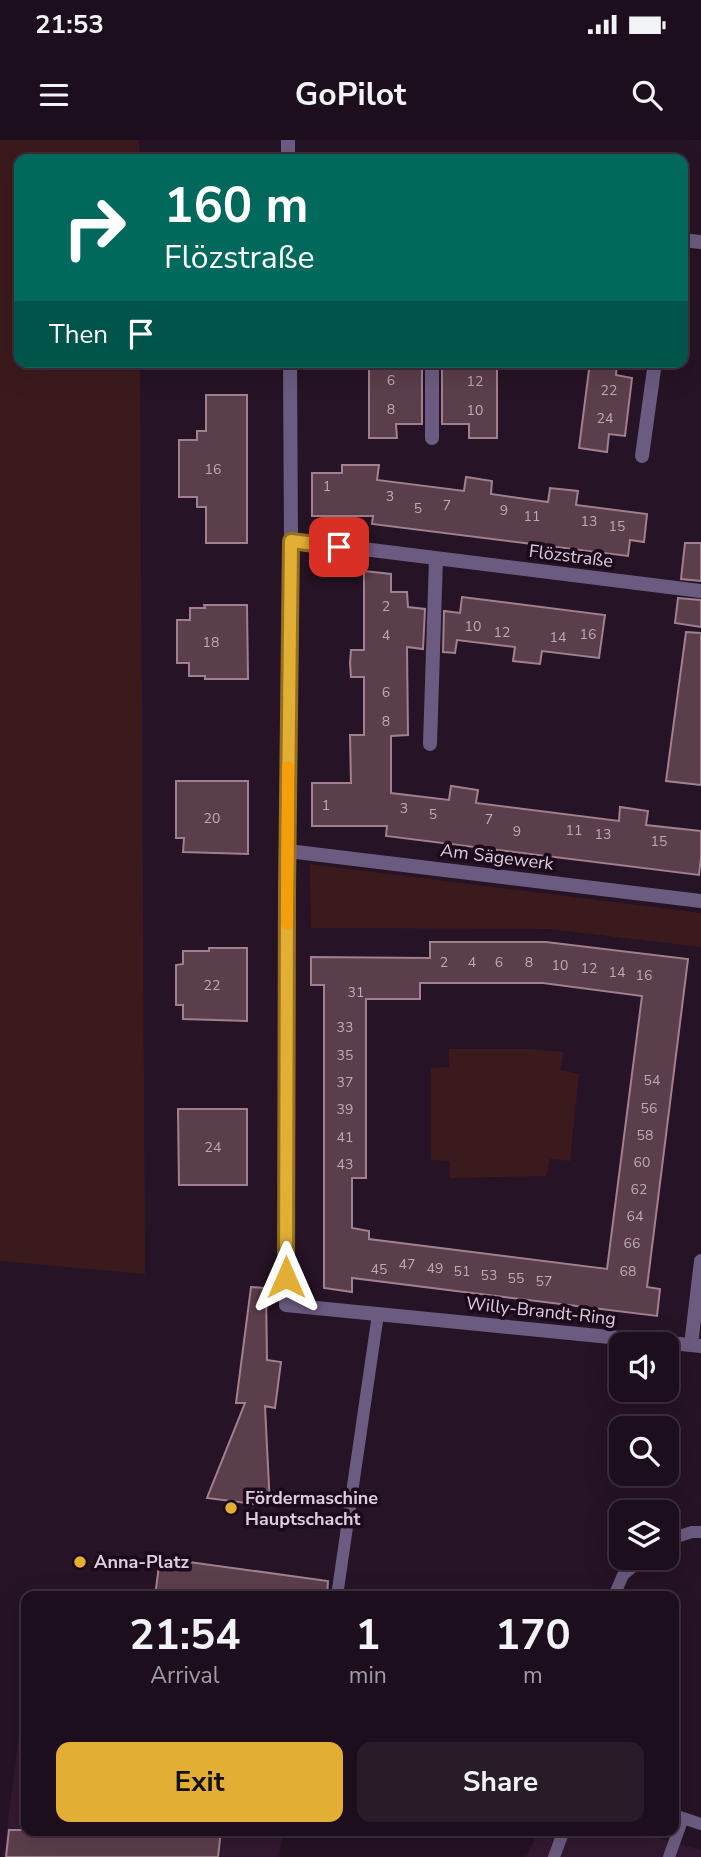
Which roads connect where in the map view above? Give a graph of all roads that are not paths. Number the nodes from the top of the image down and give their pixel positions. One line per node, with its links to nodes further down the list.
1 (290, 368): 6 (street, Willy-Brandt-Ring)
2 (432, 368): 4 (street)
3 (654, 368): 5 (street)
4 (432, 438)
5 (642, 456)
6 (291, 541): 7 (street, Flözstraße); 10 (street, Willy-Brandt-Ring)
7 (436, 559): 8 (street, Flözstraße); 9 (street)
8 (701, 591)
9 (430, 744)
10 (288, 851): 11 (street, Am Sägewerk); 13 (street, Willy-Brandt-Ring)
11 (701, 901)
12 (701, 1261): 14 (street)
13 (378, 1314): 14 (street, Willy-Brandt-Ring); 18 (lane)
14 (696, 1346)
15 (701, 1532): 16 (lane)
16 (679, 1536)
17 (629, 1570): 19 (lane)
18 (338, 1591)
19 (616, 1591)
20 (679, 1816): 21 (lane)
21 (701, 1824)
22 (562, 1836): 24 (lane)
23 (674, 1836): 25 (lane)
24 (554, 1857)
25 (669, 1857)

